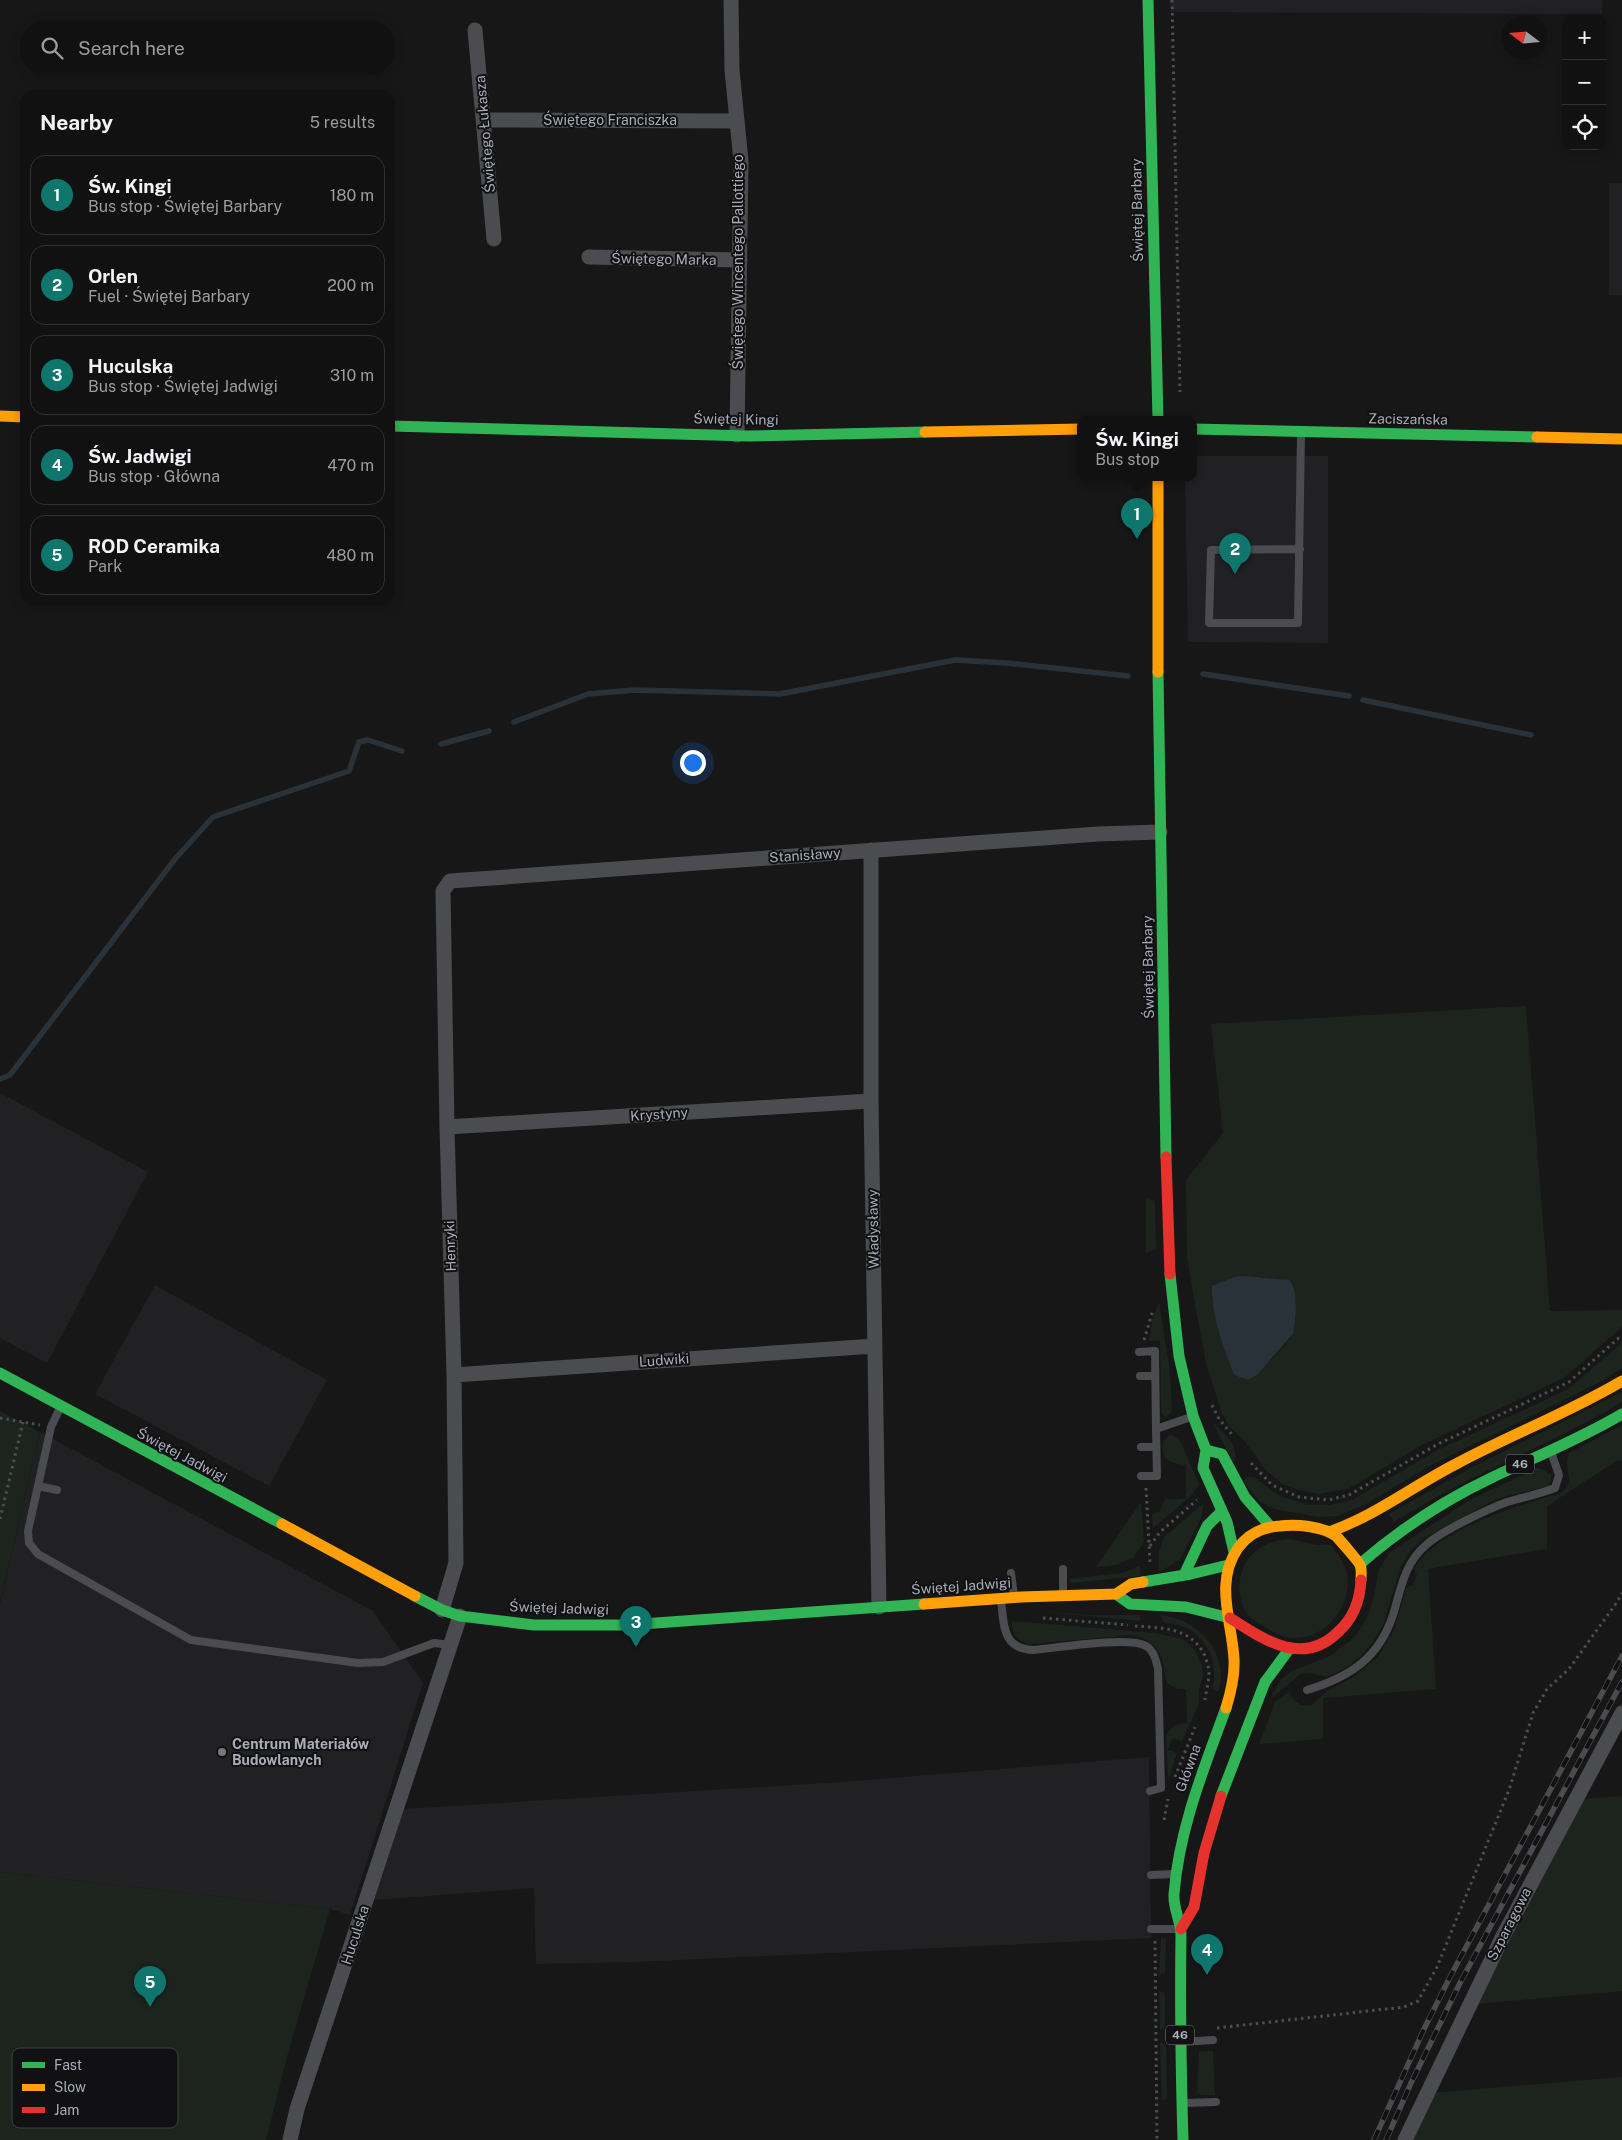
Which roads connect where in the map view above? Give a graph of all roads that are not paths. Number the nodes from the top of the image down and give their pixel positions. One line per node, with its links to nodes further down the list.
1 (731, 0): 5 (street, Świętego Wincentego Pallottiego)
2 (1148, 0): 10 (main road, Świętej Barbary)
3 (475, 30): 4 (street, Świętego Łukasza)
4 (483, 120): 5 (street, Świętego Franciszka); 6 (street, Świętego Łukasza)
5 (736, 121): 8 (street, Świętego Wincentego Pallottiego)
6 (494, 239)
7 (589, 257): 8 (street, Świętego Marka)
8 (740, 260): 16 (street, Świętego Wincentego Pallottiego)
9 (0, 416): 11 (main road)
10 (1158, 416)
11 (20, 417)
12 (395, 426): 16 (main road, Świętej Kingi)
13 (1077, 429): 16 (main road, Świętej Kingi)
14 (1197, 429): 15 (main road, Zaciszańska)
15 (1301, 432): 17 (main road, Zaciszańska); 19 (lane)
16 (737, 435)
17 (1622, 439)
18 (1158, 481): 20 (main road, Świętej Barbary)
19 (1300, 549): 19 (lane)
20 (1160, 832): 21 (street, Stanisławy); 34 (main road, Świętej Barbary)
21 (871, 850): 22 (street, Stanisławy); 23 (street, Władysławy)
22 (450, 881): 24 (street, Henryki)
23 (871, 1100): 24 (street, Krystyny); 25 (street, Władysławy)
24 (446, 1127): 28 (street, Henryki)
25 (874, 1346): 28 (street, Ludwiki); 56 (street, Władysławy)
26 (1140, 1352): 30 (lane)
27 (0, 1373): 32 (main road, Świętej Jadwigi)
28 (454, 1375): 57 (street, Henryki)
29 (1140, 1376): 30 (lane)
30 (1155, 1376): 35 (lane)
31 (1622, 1380): 45 (main road, 46)
32 (61, 1406): 41 (lane); 57 (main road, Świętej Jadwigi)
33 (1622, 1414): 39 (main road, 46)
34 (1193, 1416): 35 (lane); 38 (main road, Świętej Barbary)
35 (1156, 1429): 37 (lane)
36 (1141, 1447): 37 (lane)
37 (1156, 1447): 40 (lane)
38 (1206, 1450): 43 (main road, Świętej Barbary); 44 (main road)
39 (1550, 1450): 47 (main road, 46); 62 (lane)
40 (1141, 1476)
41 (38, 1486): 42 (lane); 60 (lane)
42 (57, 1490)
43 (1222, 1511): 46 (main road, Świętej Barbary); 51 (main road)
44 (1270, 1526): 45 (main road, 46); 46 (main road, 46)
45 (1328, 1532): 47 (main road)
46 (1234, 1552): 48 (main road, 46)
47 (1360, 1564): 61 (main road)
48 (1228, 1565): 51 (main road, Świętej Jadwigi); 59 (main road, 46)
49 (1063, 1569): 53 (lane)
50 (1011, 1573): 54 (lane)
51 (1184, 1575): 52 (main road, Świętej Jadwigi)
52 (1116, 1594): 53 (main road, Świętej Jadwigi); 59 (main road, Świętej Jadwigi)
53 (1063, 1596): 54 (main road, Świętej Jadwigi)
54 (1014, 1597): 55 (main road, Świętej Jadwigi)
55 (1001, 1598): 56 (main road, Świętej Jadwigi); 64 (lane)
56 (879, 1607): 58 (main road, Świętej Jadwigi)
57 (442, 1610): 58 (main road, Świętej Jadwigi)
58 (460, 1616): 60 (street, Huculska)
59 (1230, 1618): 61 (main road); 66 (main road, Główna / 46)
60 (450, 1645): 73 (street, Huculska)
61 (1290, 1648): 68 (main road)
62 (1307, 1690)
63 (1622, 1713): 75 (street, Szparagowa)
64 (1150, 1791)
65 (1150, 1874): 66 (lane)
66 (1178, 1874): 68 (main road, Główna / 46)
67 (1153, 1929): 68 (lane)
68 (1181, 1929): 69 (main road, Główna / 46)
69 (1181, 2037): 70 (lane); 72 (main road, Główna / 46)
70 (1213, 2040)
71 (1216, 2102): 72 (lane)
72 (1182, 2103): 74 (main road, Główna / 46)
73 (290, 2140)
74 (1182, 2140)
75 (1405, 2140)

